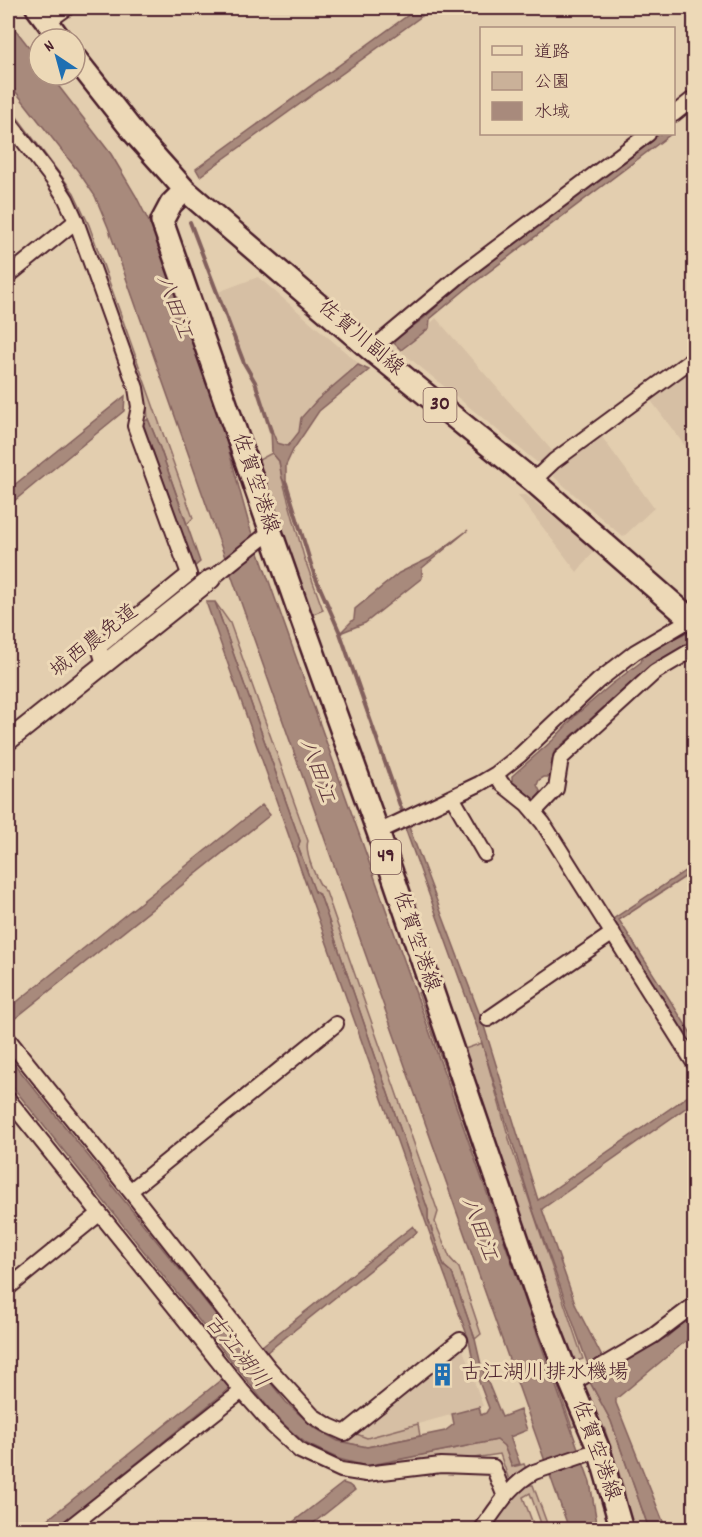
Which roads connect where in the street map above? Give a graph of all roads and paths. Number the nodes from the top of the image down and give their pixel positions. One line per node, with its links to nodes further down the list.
1 (67, 8): 2 (street)
2 (42, 15)
3 (87, 73): 8 (main road, 佐賀川副線 / 30)
4 (694, 98): 5 (street)
5 (675, 113)
6 (8, 121): 9 (street)
7 (647, 135): 11 (street)
8 (184, 190): 11 (main road, 佐賀川副線 / 30); 14 (main road, 佐賀空港線 / 49)
9 (75, 222): 10 (street); 18 (street)
10 (8, 276)
11 (371, 350): 13 (main road, 佐賀川副線 / 30)
12 (694, 358): 13 (street)
13 (533, 481): 16 (main road, 佐賀川副線 / 30)
14 (271, 531): 15 (street); 23 (main road, 佐賀空港線 / 49)
15 (211, 579): 18 (street, 城西農免道)
16 (693, 620): 20 (street)
17 (694, 649): 22 (street)
18 (104, 664): 19 (street, 城西農免道)
19 (8, 741)
20 (496, 774): 21 (street); 22 (street)
21 (452, 797): 23 (street); 24 (street)
22 (534, 812): 25 (street)
23 (378, 832): 36 (main road, 佐賀空港線 / 49)
24 (485, 854)
25 (613, 933): 26 (street); 29 (street)
26 (488, 1019)
27 (336, 1024): 31 (street)
28 (8, 1039): 31 (street)
29 (694, 1063)
30 (8, 1099): 32 (street)
31 (130, 1191): 35 (street)
32 (99, 1214): 33 (street); 37 (street)
33 (8, 1288)
34 (694, 1305): 36 (street)
35 (460, 1340)
36 (580, 1378): 38 (main road, 佐賀空港線 / 49)
37 (242, 1391): 39 (street); 40 (street)
38 (593, 1452): 39 (street); 42 (main road, 佐賀空港線 / 49)
39 (505, 1497): 41 (street)
40 (66, 1530)
41 (481, 1530)
42 (622, 1530)

